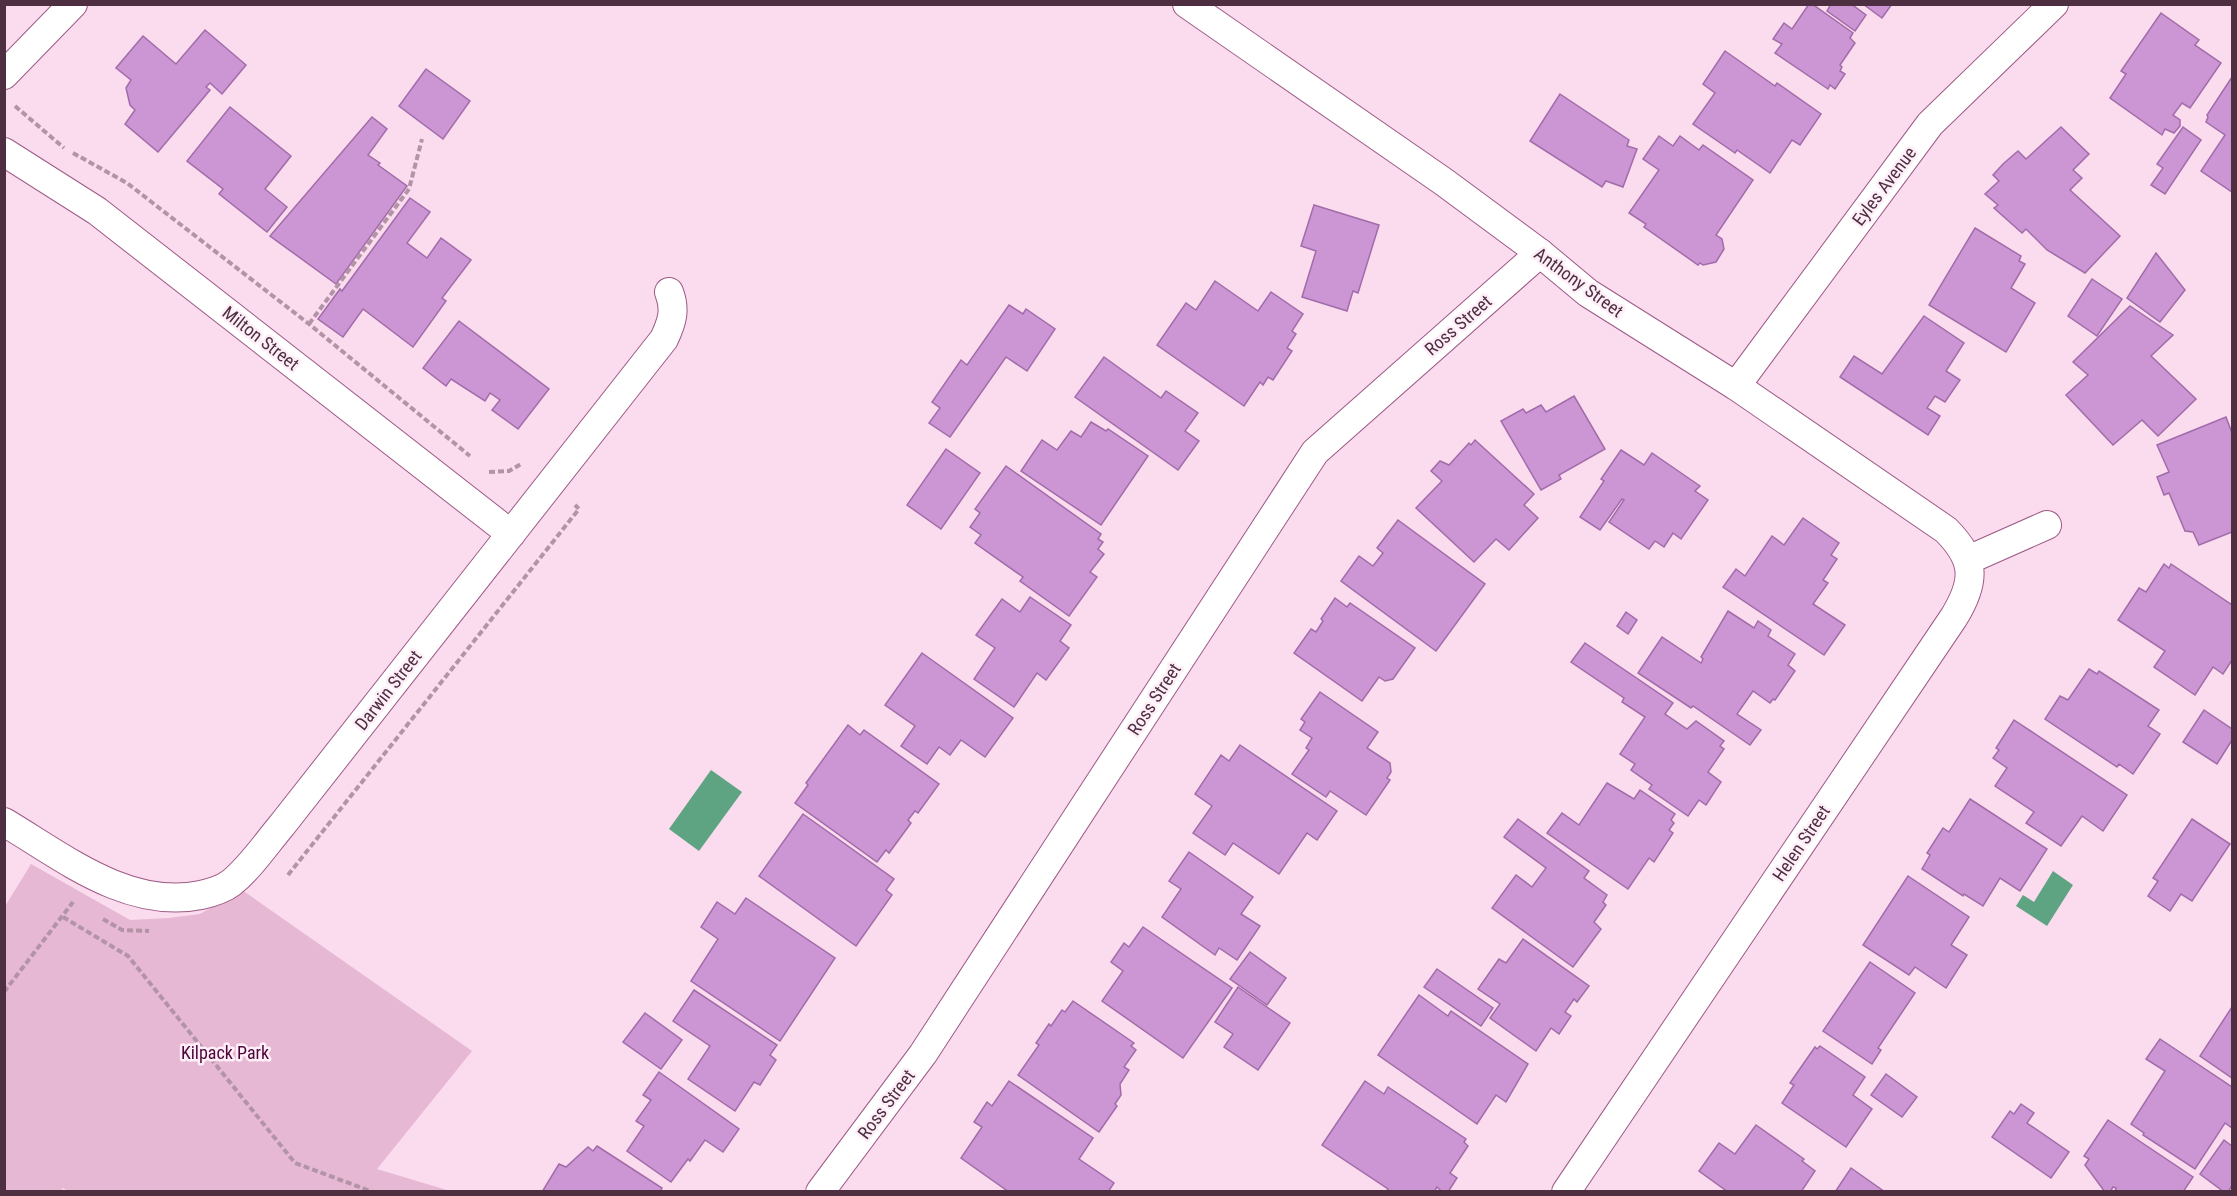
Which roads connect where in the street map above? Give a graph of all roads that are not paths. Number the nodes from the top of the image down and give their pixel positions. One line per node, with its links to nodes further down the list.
1 (73, 4): 4 (street)
2 (1187, 4): 6 (street, Anthony Street)
3 (2054, 4): 8 (street, Eyles Avenue)
4 (4, 75)
5 (4, 152): 10 (street, Milton Street)
6 (1540, 253): 8 (street, Anthony Street); 13 (street, Ross Street)
7 (669, 292): 10 (street, Darwin Street)
8 (1736, 386): 11 (street, Anthony Street)
9 (2048, 525): 11 (street)
10 (511, 534): 12 (street, Darwin Street)
11 (1968, 560): 14 (street, Helen Street)
12 (4, 822)
13 (820, 1191)
14 (1566, 1191)

